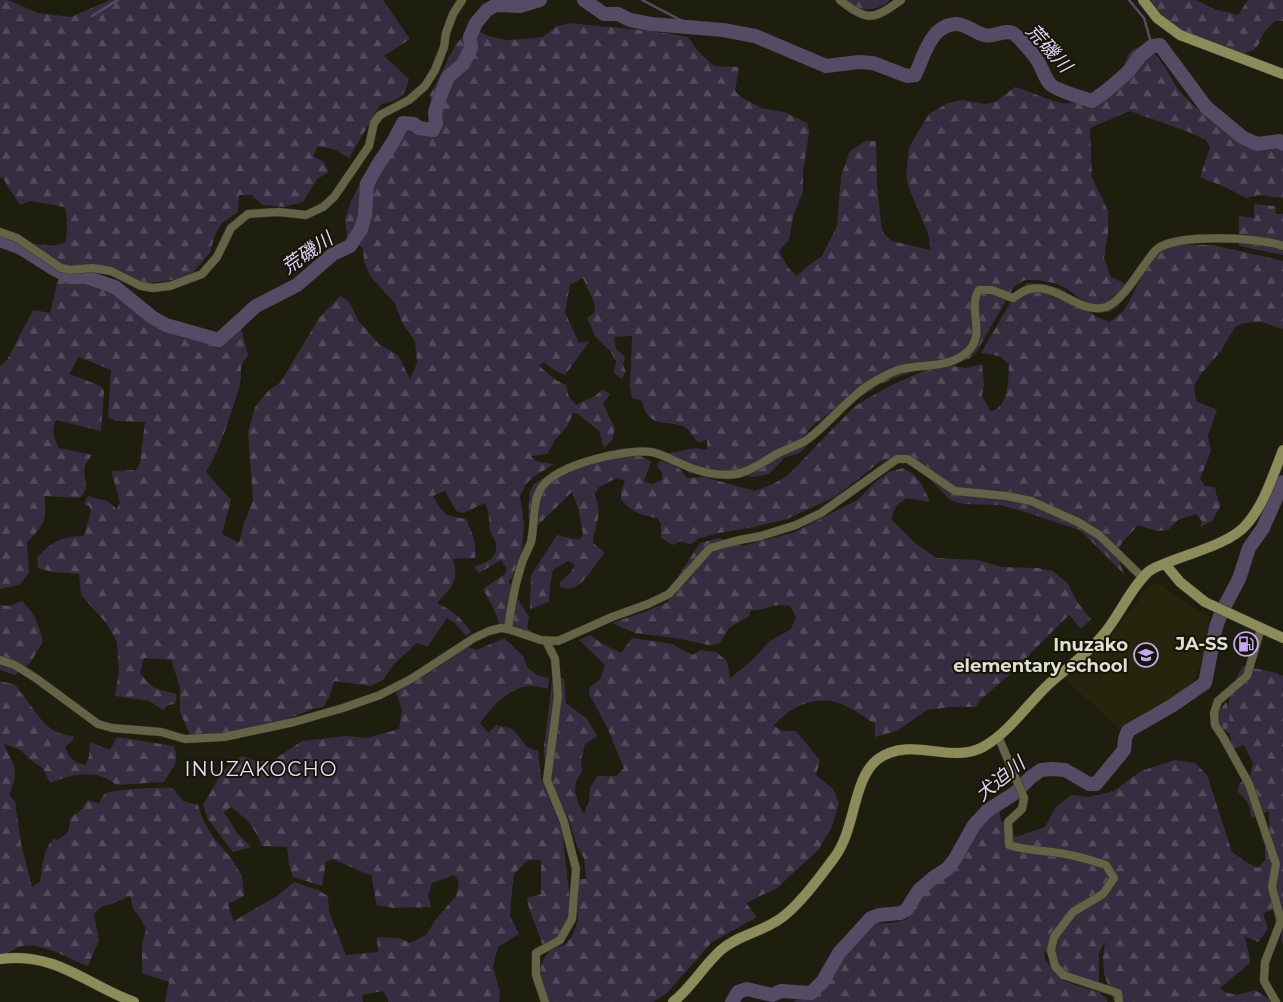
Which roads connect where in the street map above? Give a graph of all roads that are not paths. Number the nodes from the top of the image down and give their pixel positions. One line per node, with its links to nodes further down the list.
1 (462, 0): 6 (street)
2 (840, 0): 3 (street)
3 (901, 0)
4 (1144, 0): 5 (main road)
5 (1283, 74)
6 (0, 232)
7 (1283, 246): 12 (street)
8 (1283, 450): 9 (main road)
9 (1165, 564): 10 (main road); 11 (main road)
10 (1143, 578): 14 (street); 16 (main road)
11 (1261, 628): 13 (main road); 22 (street)
12 (508, 629): 14 (street); 15 (street)
13 (1283, 638)
14 (546, 640): 19 (street)
15 (0, 660)
16 (998, 736): 20 (main road); 21 (street)
17 (0, 959): 18 (main road)
18 (134, 1002)
19 (545, 1002)
20 (673, 1002)
21 (1119, 1002)
22 (1276, 1002)

